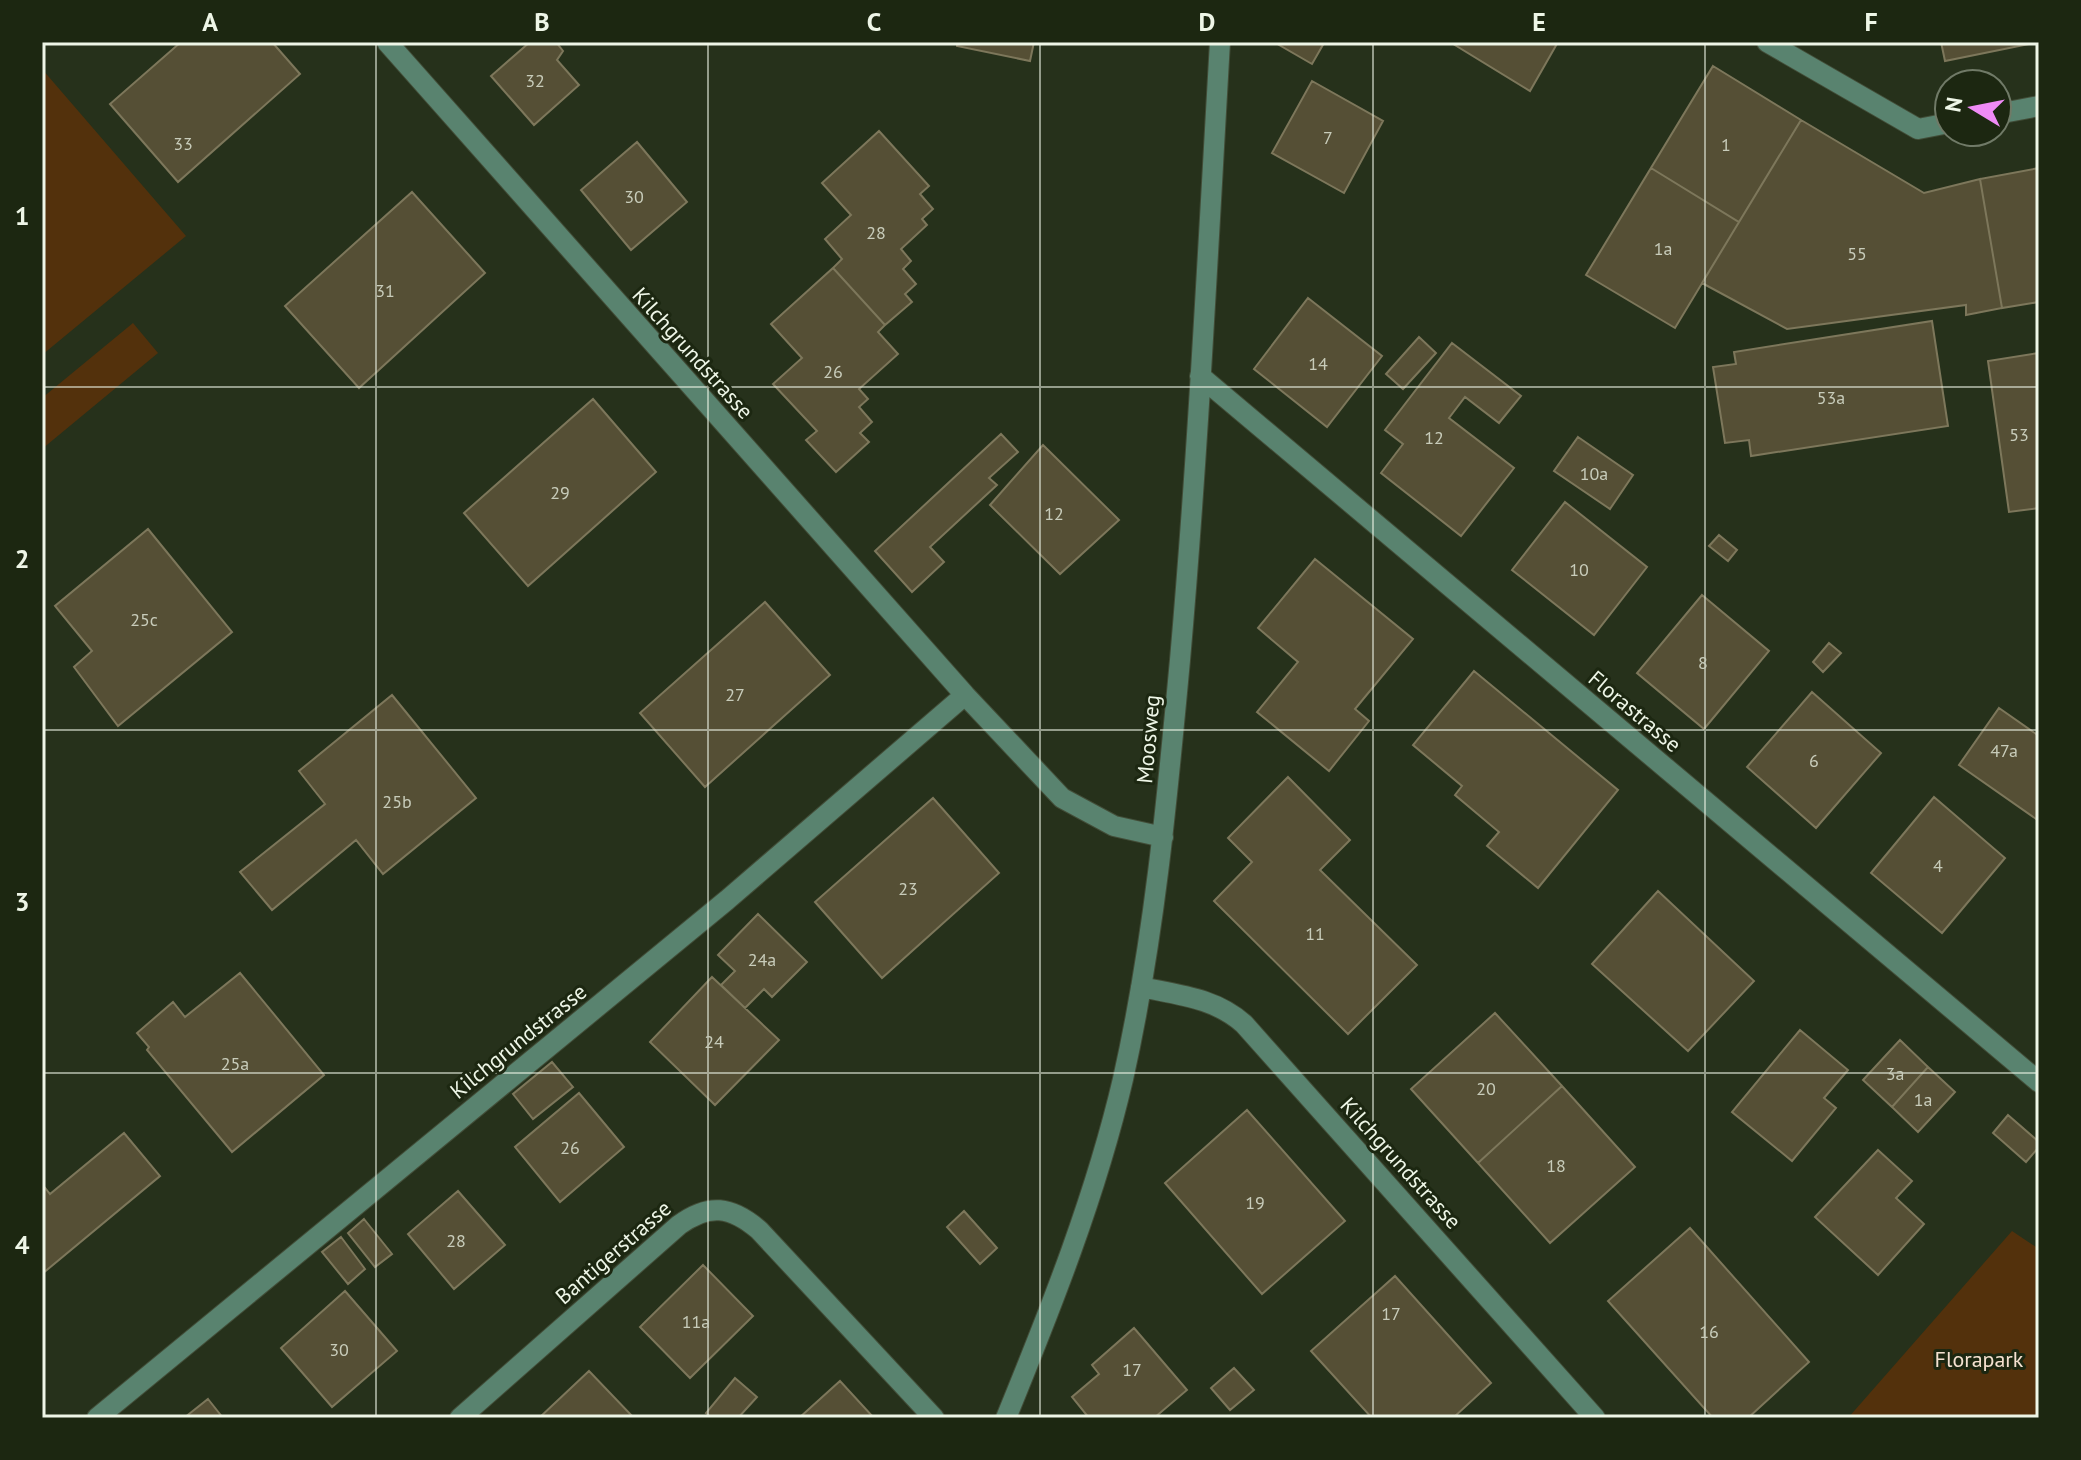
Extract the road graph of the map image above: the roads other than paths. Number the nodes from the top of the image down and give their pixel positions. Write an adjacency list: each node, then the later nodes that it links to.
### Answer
1 (387, 42): 8 (street, Kilchgrundstrasse)
2 (1220, 42): 7 (street, Moosweg)
3 (1767, 42): 6 (street)
4 (2039, 106): 5 (street)
5 (2013, 111)
6 (1933, 126)
7 (1200, 376): 9 (street, Moosweg); 11 (street, Florastrasse)
8 (965, 695): 9 (street, Kilchgrundstrasse); 12 (street, Kilchgrundstrasse)
9 (1163, 837): 10 (street, Moosweg)
10 (1141, 987): 15 (street, Moosweg); 16 (street, Kilchgrundstrasse)
11 (2039, 1082)
12 (97, 1418)
13 (460, 1418): 14 (street, Bantigerstrasse)
14 (934, 1418)
15 (1006, 1418)
16 (1595, 1418)

